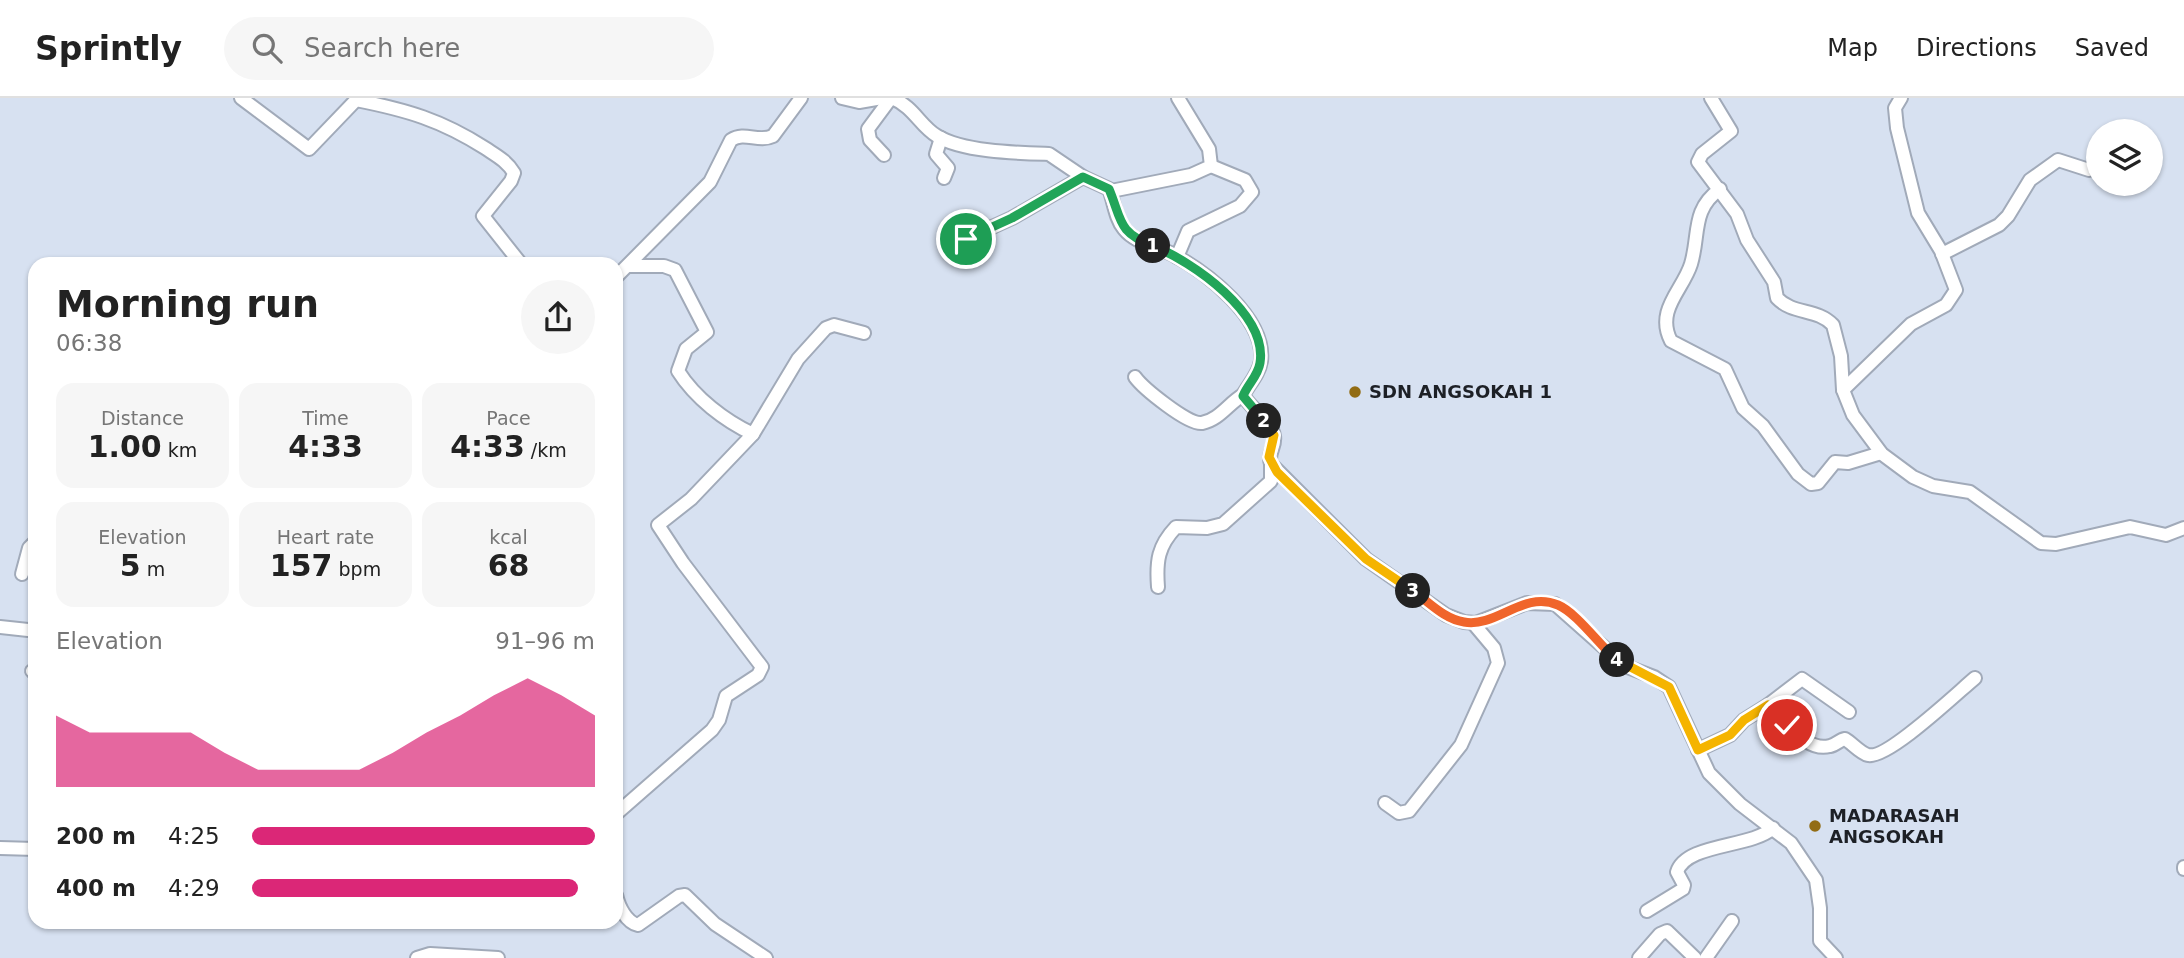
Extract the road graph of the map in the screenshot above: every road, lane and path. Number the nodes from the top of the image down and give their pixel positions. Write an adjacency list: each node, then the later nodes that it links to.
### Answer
1 (241, 98): 19 (street)
2 (801, 98): 21 (street)
3 (842, 98): 4 (street)
4 (882, 98)
5 (892, 98): 9 (street); 10 (street)
6 (1178, 98): 11 (street)
7 (1901, 98): 18 (street)
8 (1714, 99): 15 (street)
9 (941, 138): 13 (street); 14 (street)
10 (884, 155)
11 (1212, 166): 16 (street); 20 (street)
12 (2086, 169): 18 (street)
13 (1083, 177): 16 (street); 17 (street)
14 (944, 178)
15 (1720, 189): 25 (street); 28 (street)
16 (1111, 191): 20 (street)
17 (966, 239)
18 (1942, 254): 25 (street)
19 (515, 257)
20 (1177, 257): 26 (street)
21 (628, 265): 22 (street); 27 (street)
22 (623, 270)
23 (864, 333): 27 (street)
24 (1135, 377): 26 (street)
25 (1843, 390): 28 (street)
26 (1243, 395): 29 (street)
27 (753, 434): 42 (street)
28 (1881, 453): 30 (street)
29 (1271, 464): 33 (street); 34 (street)
30 (2184, 528)
31 (28, 552): 32 (street)
32 (22, 575)
33 (1158, 587)
34 (1473, 623): 40 (street); 41 (street)
35 (0, 627): 36 (street)
36 (28, 630)
37 (1975, 678): 38 (street)
38 (1768, 705): 39 (street); 40 (street)
39 (1849, 712)
40 (1698, 750): 43 (street)
41 (1385, 803)
42 (623, 808)
43 (1773, 828): 47 (street); 55 (street)
44 (0, 848): 45 (street)
45 (28, 849)
46 (623, 907): 51 (street)
47 (1647, 911)
48 (1732, 920): 54 (street)
49 (417, 958): 50 (street)
50 (498, 958)
51 (766, 958)
52 (1639, 958): 53 (street)
53 (1695, 958)
54 (1706, 958)
55 (1836, 958)

